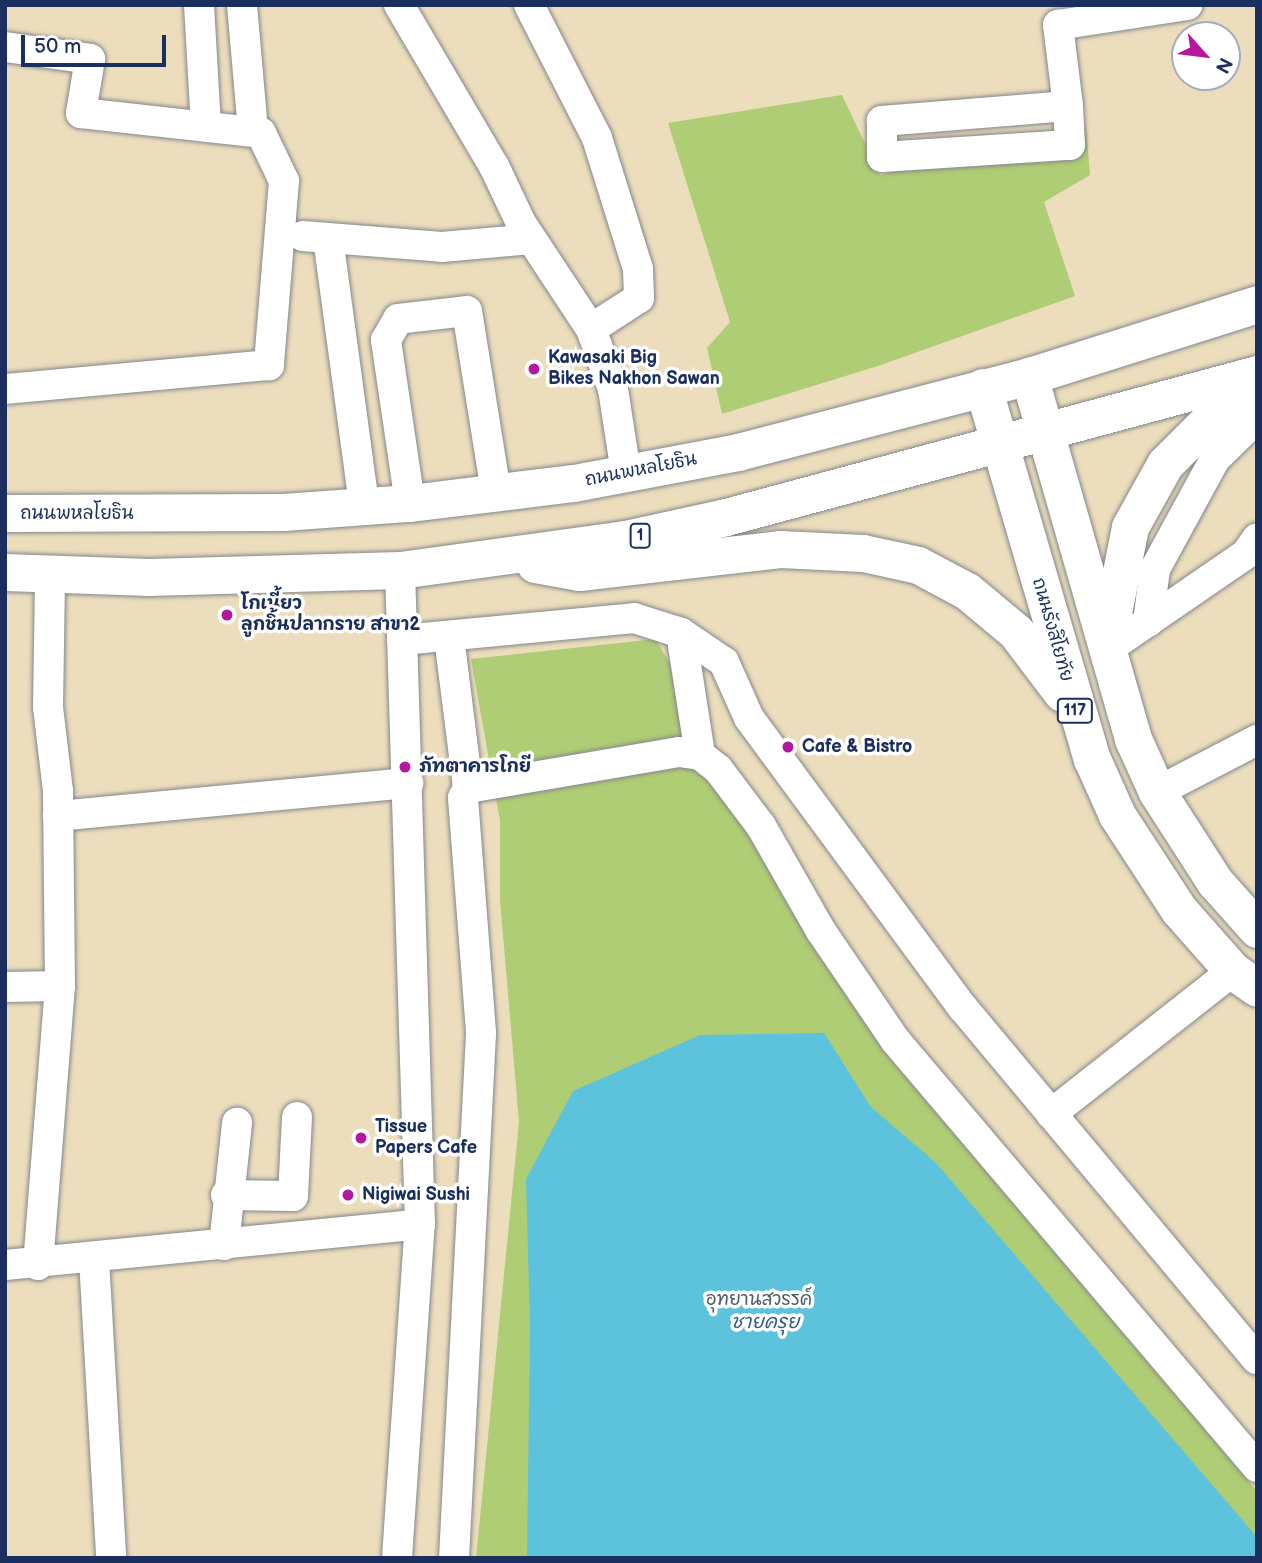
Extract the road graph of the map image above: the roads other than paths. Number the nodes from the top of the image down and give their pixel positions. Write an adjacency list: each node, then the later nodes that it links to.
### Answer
1 (199, 5): 10 (street)
2 (242, 5): 11 (street)
3 (399, 5): 12 (street)
4 (529, 5): 14 (street)
5 (1187, 5): 9 (street)
6 (5, 35): 8 (street)
7 (5, 47): 10 (street)
8 (99, 49)
9 (1068, 106): 9 (street)
10 (206, 127): 11 (street)
11 (253, 132): 19 (street)
12 (531, 239): 14 (street); 26 (street)
13 (1257, 304): 16 (main road, ถนนพหลโยธิน)
14 (591, 329): 23 (street)
15 (1257, 373): 21 (main road, 1)
16 (1029, 376): 17 (main road, ถนนพหลโยธิน); 21 (main road, 117)
17 (983, 387): 22 (main road, ถนนรังสิโยทัย / 117); 23 (main road, ถนนพหลโยธิน)
18 (1257, 387): 37 (main road)
19 (5, 389)
20 (1257, 418): 33 (street)
21 (1045, 432): 22 (main road, 1); 37 (main road, 117)
22 (999, 443): 29 (main road, 1); 38 (main road, ถนนรังสิโยทัย / 117)
23 (626, 473): 24 (main road, ถนนพหลโยธิน)
24 (496, 492): 25 (main road, ถนนพหลโยธิน); 25 (street)
25 (410, 503): 26 (main road, ถนนพหลโยธิน)
26 (364, 506): 27 (main road, ถนนพหลโยธิน)
27 (5, 513)
28 (1257, 538): 33 (street)
29 (501, 559): 30 (main road, 1); 38 (main road)
30 (400, 570): 32 (main road, 1); 36 (street)
31 (5, 572): 32 (main road, 1)
32 (50, 575): 44 (street)
33 (1147, 622): 37 (street)
34 (681, 634): 35 (street); 40 (street); 49 (street)
35 (449, 637): 36 (street); 42 (street)
36 (402, 640): 41 (street)
37 (1105, 651): 43 (main road, 117)
38 (1075, 710): 46 (main road, ถนนรังสิโยทัย / 117)
39 (1257, 740): 43 (street)
40 (699, 755): 42 (street); 59 (street)
41 (408, 783): 44 (street); 53 (street)
42 (468, 788): 62 (street)
43 (1157, 792): 45 (main road, 117)
44 (58, 817): 47 (street)
45 (1257, 929)
46 (1245, 980): 49 (street)
47 (60, 985): 48 (street); 57 (street)
48 (5, 987)
49 (1051, 1114): 58 (street)
50 (297, 1117): 52 (street)
51 (237, 1123): 52 (street)
52 (226, 1195): 54 (street)
53 (420, 1224): 54 (street); 61 (street)
54 (224, 1245): 55 (street)
55 (94, 1259): 57 (street); 60 (street)
56 (5, 1265): 57 (street)
57 (38, 1265)
58 (1257, 1359)
59 (1257, 1467)
60 (111, 1558)
61 (397, 1558)
62 (454, 1558)

